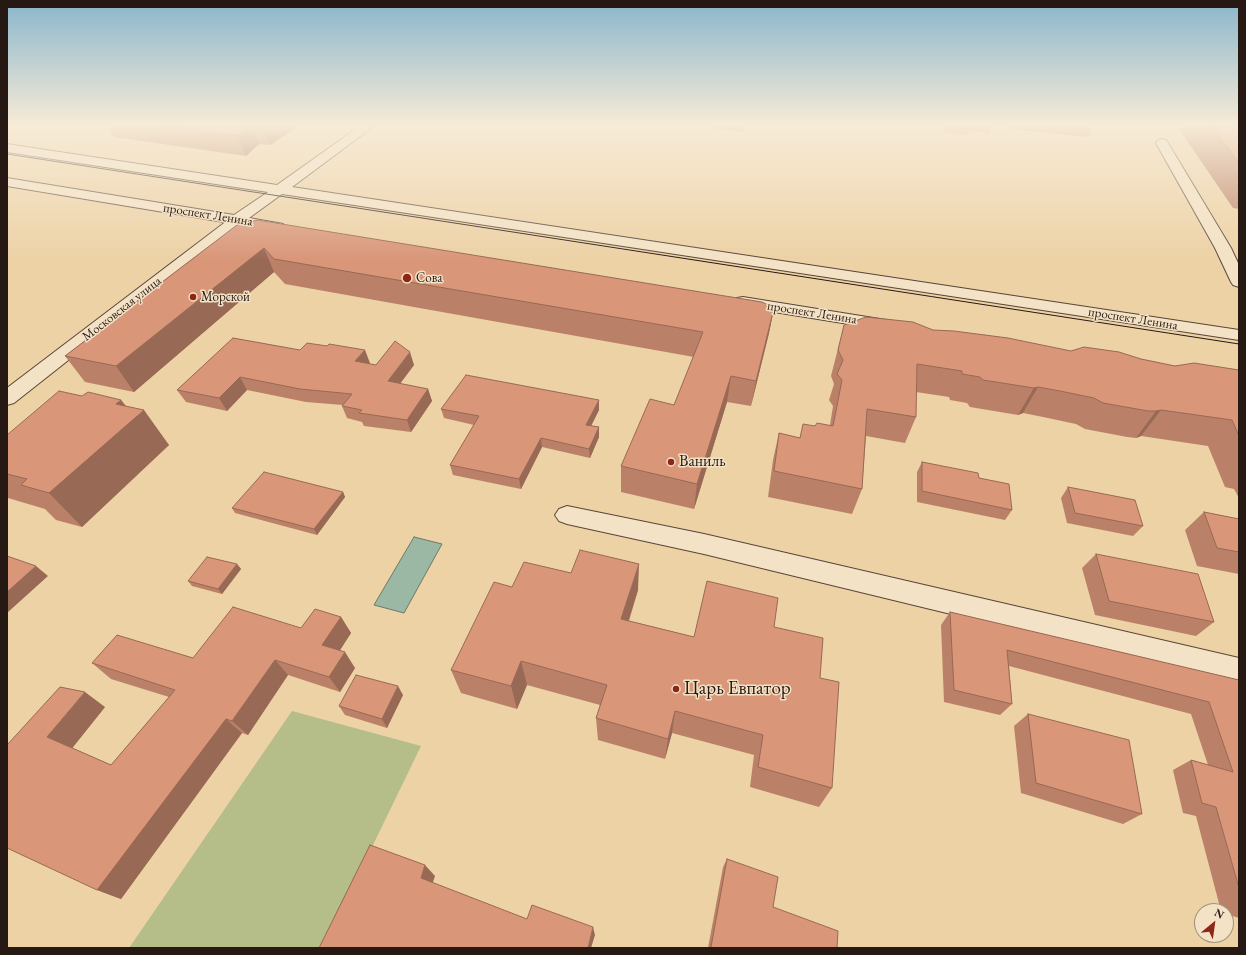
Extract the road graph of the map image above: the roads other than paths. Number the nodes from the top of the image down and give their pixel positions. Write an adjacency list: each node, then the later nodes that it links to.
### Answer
1 (157, 171): 5 (street, проспект Ленина)
2 (305, 171): 5 (street, Московская улица)
3 (1178, 171): 8 (street)
4 (7, 182): 6 (street, проспект Ленина)
5 (279, 189): 6 (street, Московская улица); 11 (street, проспект Ленина)
6 (237, 220): 7 (street, проспект Ленина); 12 (street, Московская улица)
7 (297, 230)
8 (1239, 282)
9 (724, 299): 10 (street, проспект Ленина)
10 (904, 328)
11 (1239, 335)
12 (7, 398)
13 (567, 515): 14 (street)
14 (1239, 671)

